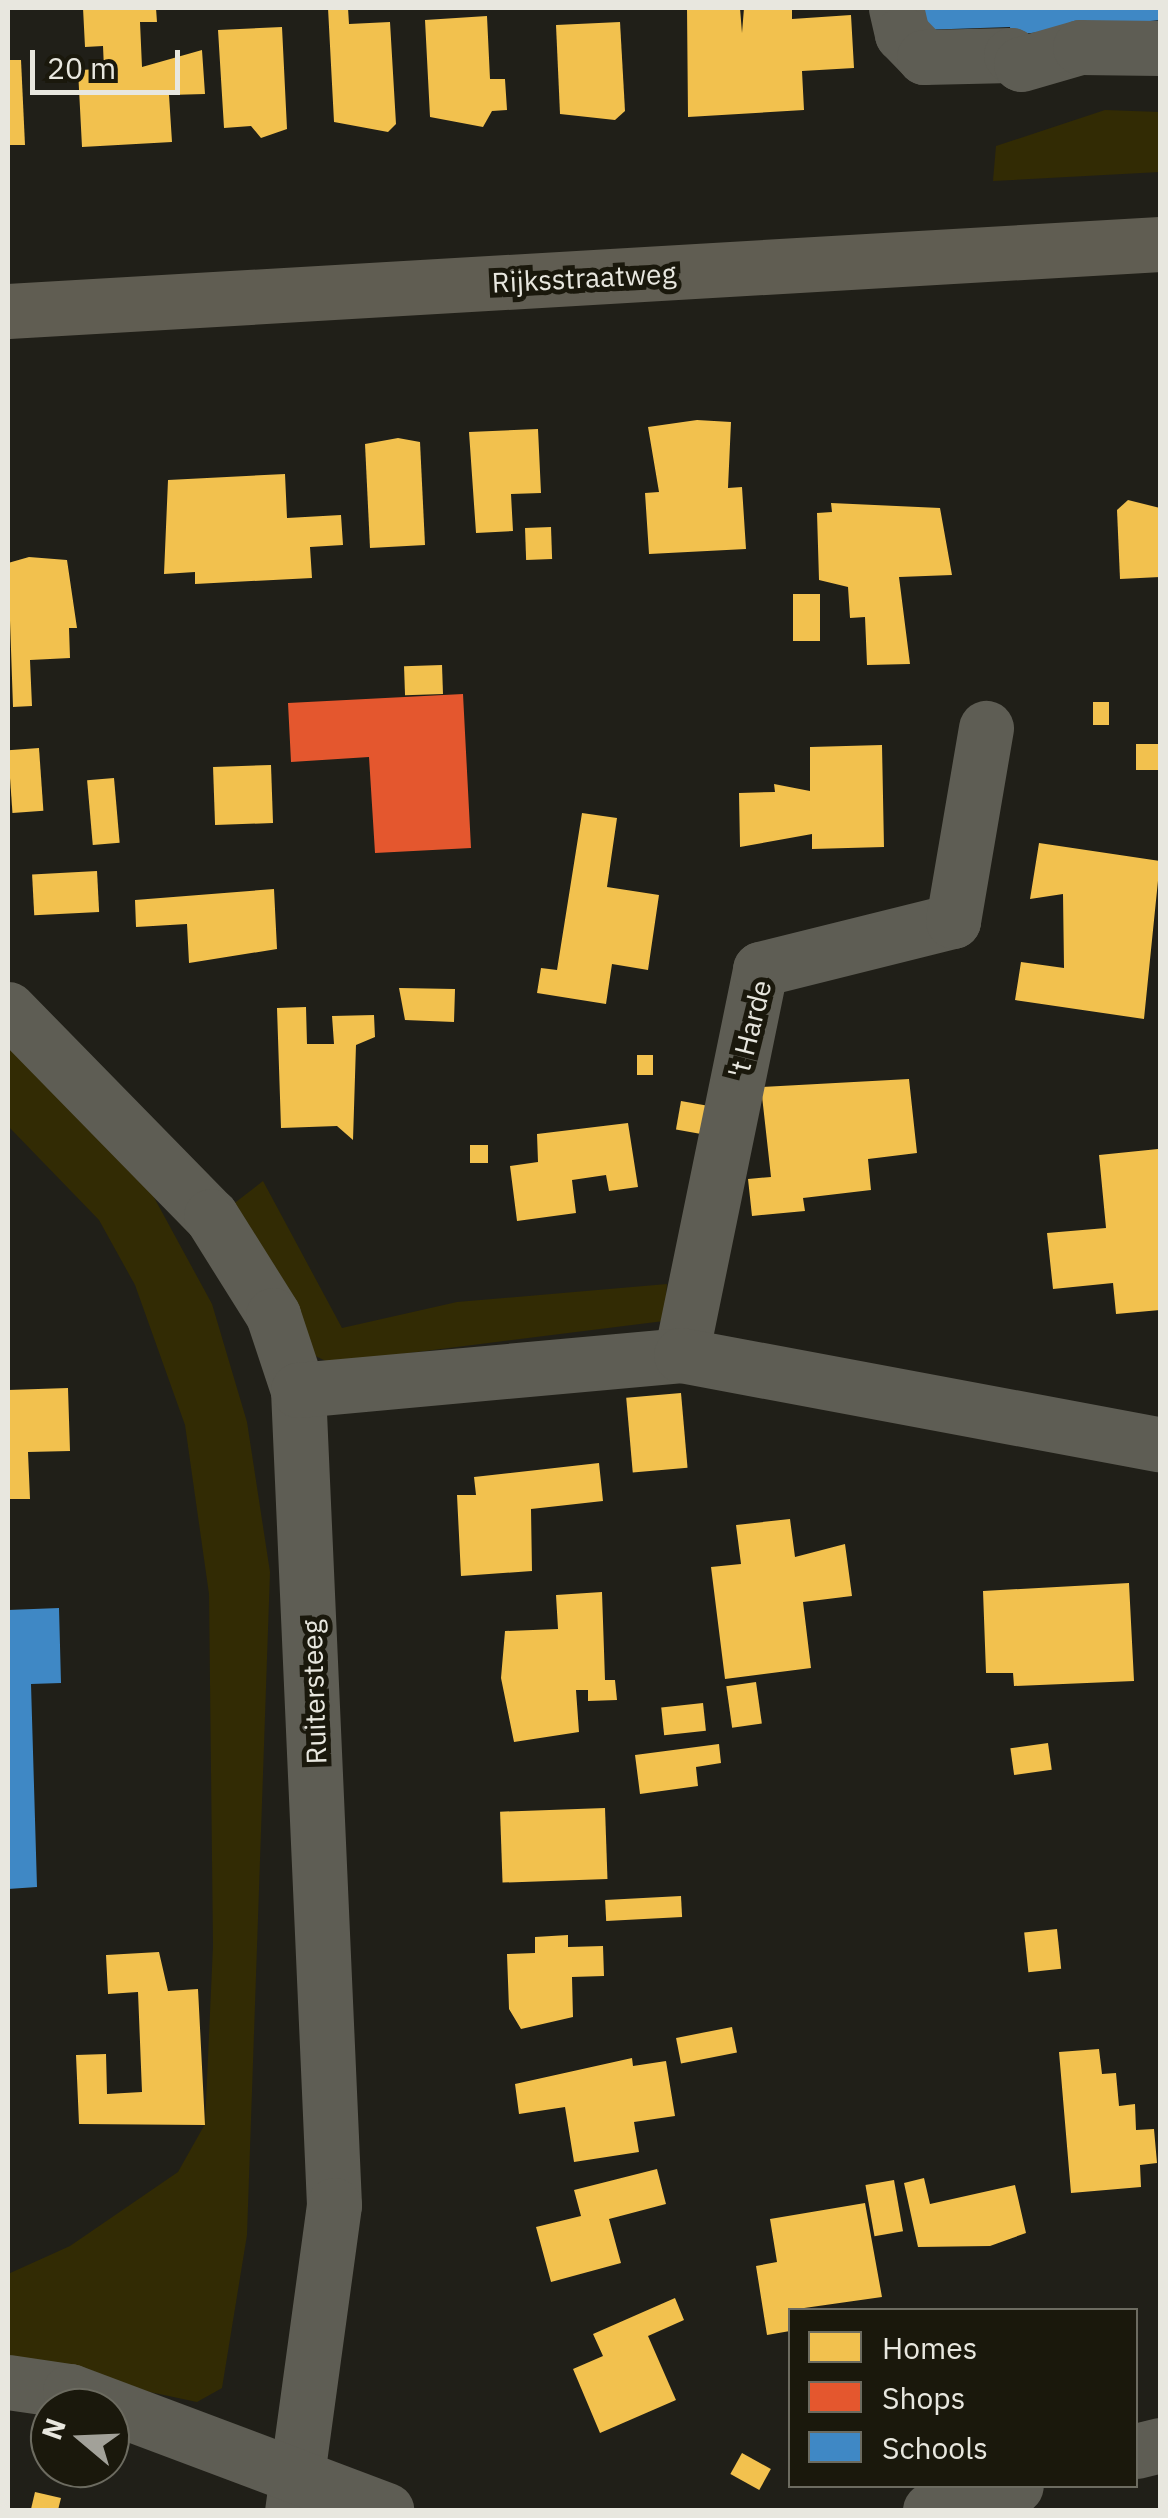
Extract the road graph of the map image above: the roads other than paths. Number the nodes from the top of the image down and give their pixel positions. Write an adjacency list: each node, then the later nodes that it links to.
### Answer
1 (896, 8): 2 (street)
2 (1160, 48)
3 (1160, 244): 4 (main road, Rijksstraatweg)
4 (8, 312)
5 (986, 728): 7 (street, 't Harde)
6 (8, 1008): 8 (street, Ruitersteeg)
7 (681, 1355): 8 (street); 9 (street)
8 (298, 1390): 12 (street, Ruitersteeg)
9 (1160, 1445)
10 (8, 2382): 12 (street)
11 (1009, 2488): 14 (street)
12 (296, 2495): 13 (street)
13 (386, 2510)
14 (930, 2510)

